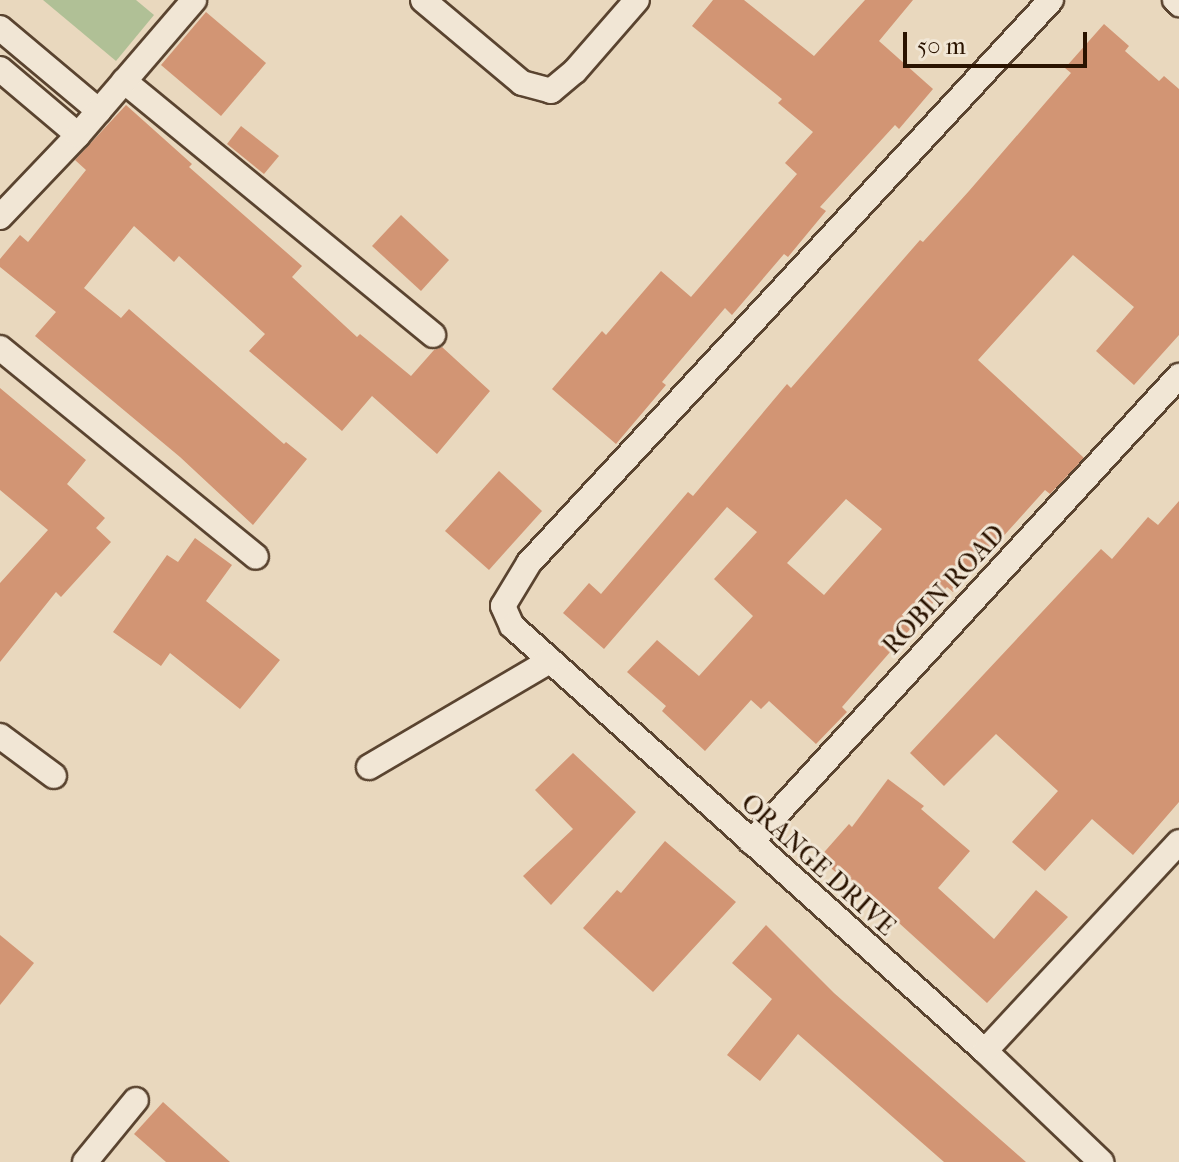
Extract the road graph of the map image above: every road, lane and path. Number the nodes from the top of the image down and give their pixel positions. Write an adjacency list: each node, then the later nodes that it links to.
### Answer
1 (194, 0): 7 (street)
2 (423, 0): 3 (street)
3 (637, 0)
4 (1051, 0): 15 (street, ORANGE DRIVE)
5 (0, 28): 8 (street)
6 (0, 69): 9 (street)
7 (124, 81): 8 (street); 11 (street)
8 (99, 111): 9 (street)
9 (78, 135): 10 (street)
10 (0, 217)
11 (433, 335)
12 (0, 348): 14 (street)
13 (1179, 376): 19 (street, ROBIN ROAD)
14 (256, 557)
15 (550, 661): 17 (street); 19 (street, ORANGE DRIVE)
16 (0, 736): 18 (street)
17 (369, 767)
18 (54, 776)
19 (751, 842): 21 (street, ORANGE DRIVE)
20 (1179, 842): 21 (street)
21 (985, 1051): 24 (street, ORANGE DRIVE)
22 (136, 1100): 23 (street)
23 (85, 1162)
24 (1101, 1162)

